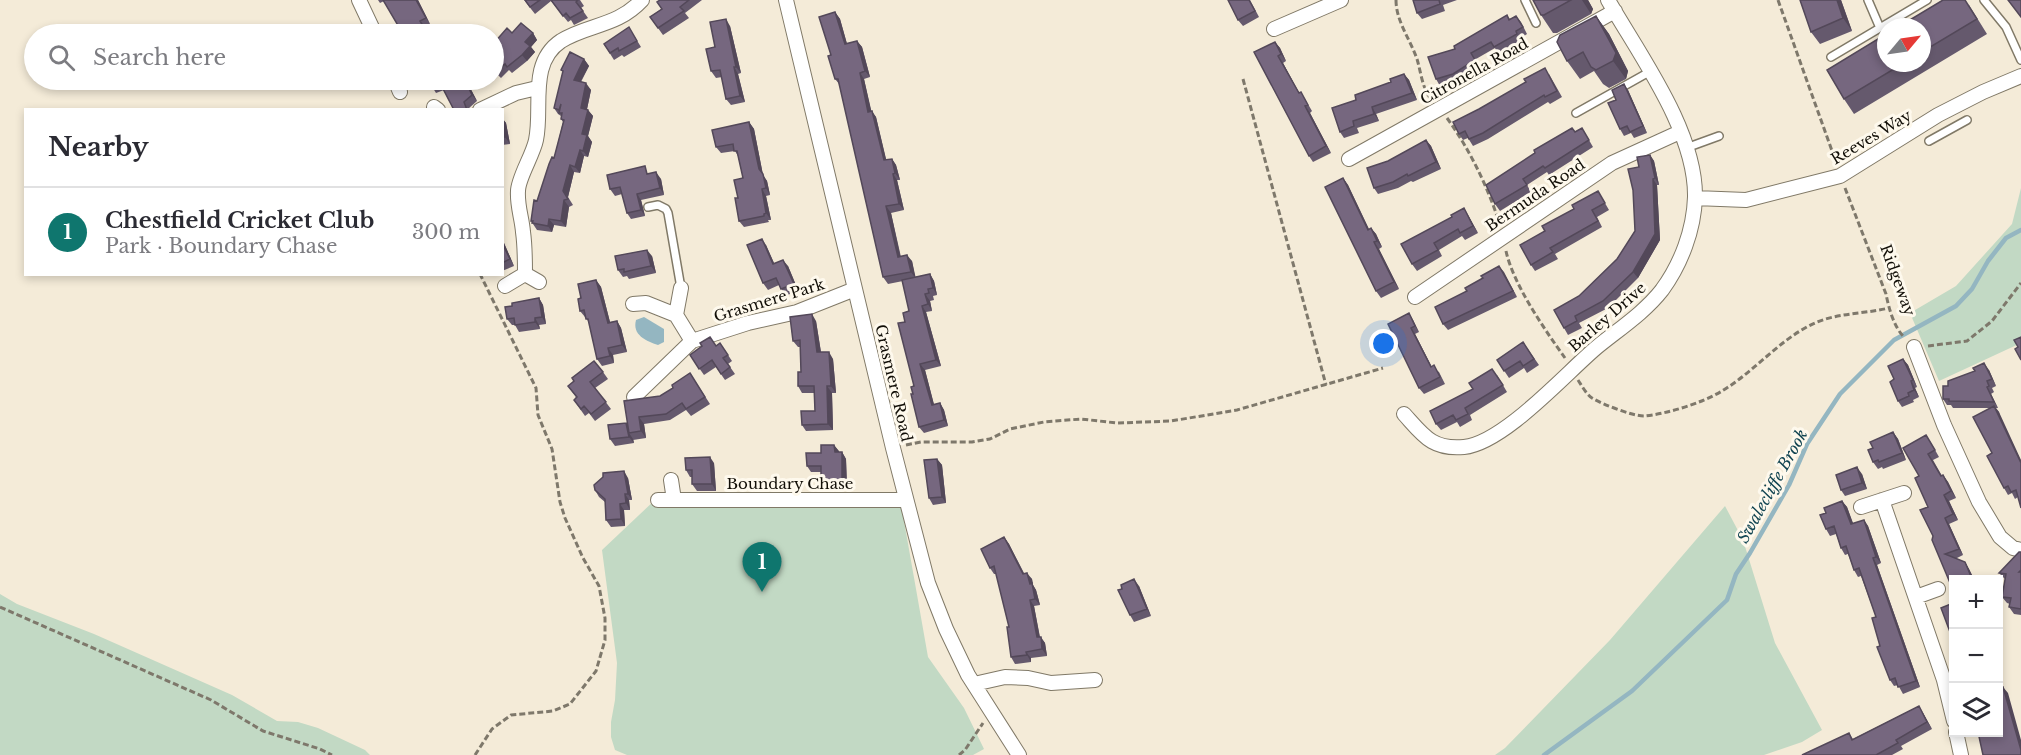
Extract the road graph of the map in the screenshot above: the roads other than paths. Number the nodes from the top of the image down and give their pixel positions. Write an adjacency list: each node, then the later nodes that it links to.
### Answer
1 (358, 0): 13 (street)
2 (642, 0): 20 (street)
3 (786, 0): 37 (street, Grasmere Road)
4 (1341, 0): 14 (street)
5 (1525, 0): 12 (lane)
6 (1868, 0): 11 (lane)
7 (1927, 0): 10 (lane)
8 (1984, 0): 17 (lane)
9 (1611, 5): 18 (street, Barley Drive); 30 (street, Citronella Road)
10 (1897, 18)
11 (1877, 21)
12 (1536, 23)
13 (370, 24)
14 (1274, 29)
15 (1877, 30): 16 (lane)
16 (1831, 57)
17 (2021, 60)
18 (1651, 71): 22 (lane); 26 (street, Barley Drive)
19 (2021, 76): 23 (street, Reeves Way)
20 (537, 88): 21 (street); 33 (street)
21 (484, 108)
22 (1576, 113)
23 (1938, 115): 25 (lane); 31 (street, Reeves Way)
24 (1967, 120): 25 (lane)
25 (1947, 131): 28 (lane)
26 (1680, 132): 29 (street, Barley Drive); 38 (street, Bermuda Road)
27 (1719, 136): 29 (lane)
28 (1929, 141)
29 (1686, 148): 31 (street, Barley Drive)
30 (1349, 159)
31 (1695, 198): 44 (street, Barley Drive)
32 (648, 207): 36 (lane)
33 (525, 274): 34 (street); 35 (street)
34 (539, 282)
35 (505, 286)
36 (681, 288): 40 (street)
37 (855, 289): 41 (street, Grasmere Park); 49 (street, Grasmere Road)
38 (1415, 297)
39 (633, 304): 40 (street)
40 (676, 315): 41 (street)
41 (692, 341): 43 (street, Grasmere Park)
42 (1914, 347): 52 (street)
43 (634, 397)
44 (1404, 414)
45 (671, 480): 48 (street)
46 (1904, 493): 50 (street)
47 (658, 500): 48 (street, Boundary Chase)
48 (674, 500): 49 (street, Boundary Chase)
49 (906, 500): 56 (street, Grasmere Road)
50 (1882, 500): 51 (street); 54 (street)
51 (1862, 507)
52 (2021, 550)
53 (1938, 589): 54 (street)
54 (1916, 597): 57 (street)
55 (1095, 680): 56 (street)
56 (974, 684): 60 (street, Grasmere Road)
57 (1949, 703)
58 (1956, 737): 59 (street)
59 (1958, 754)
60 (1019, 755)

